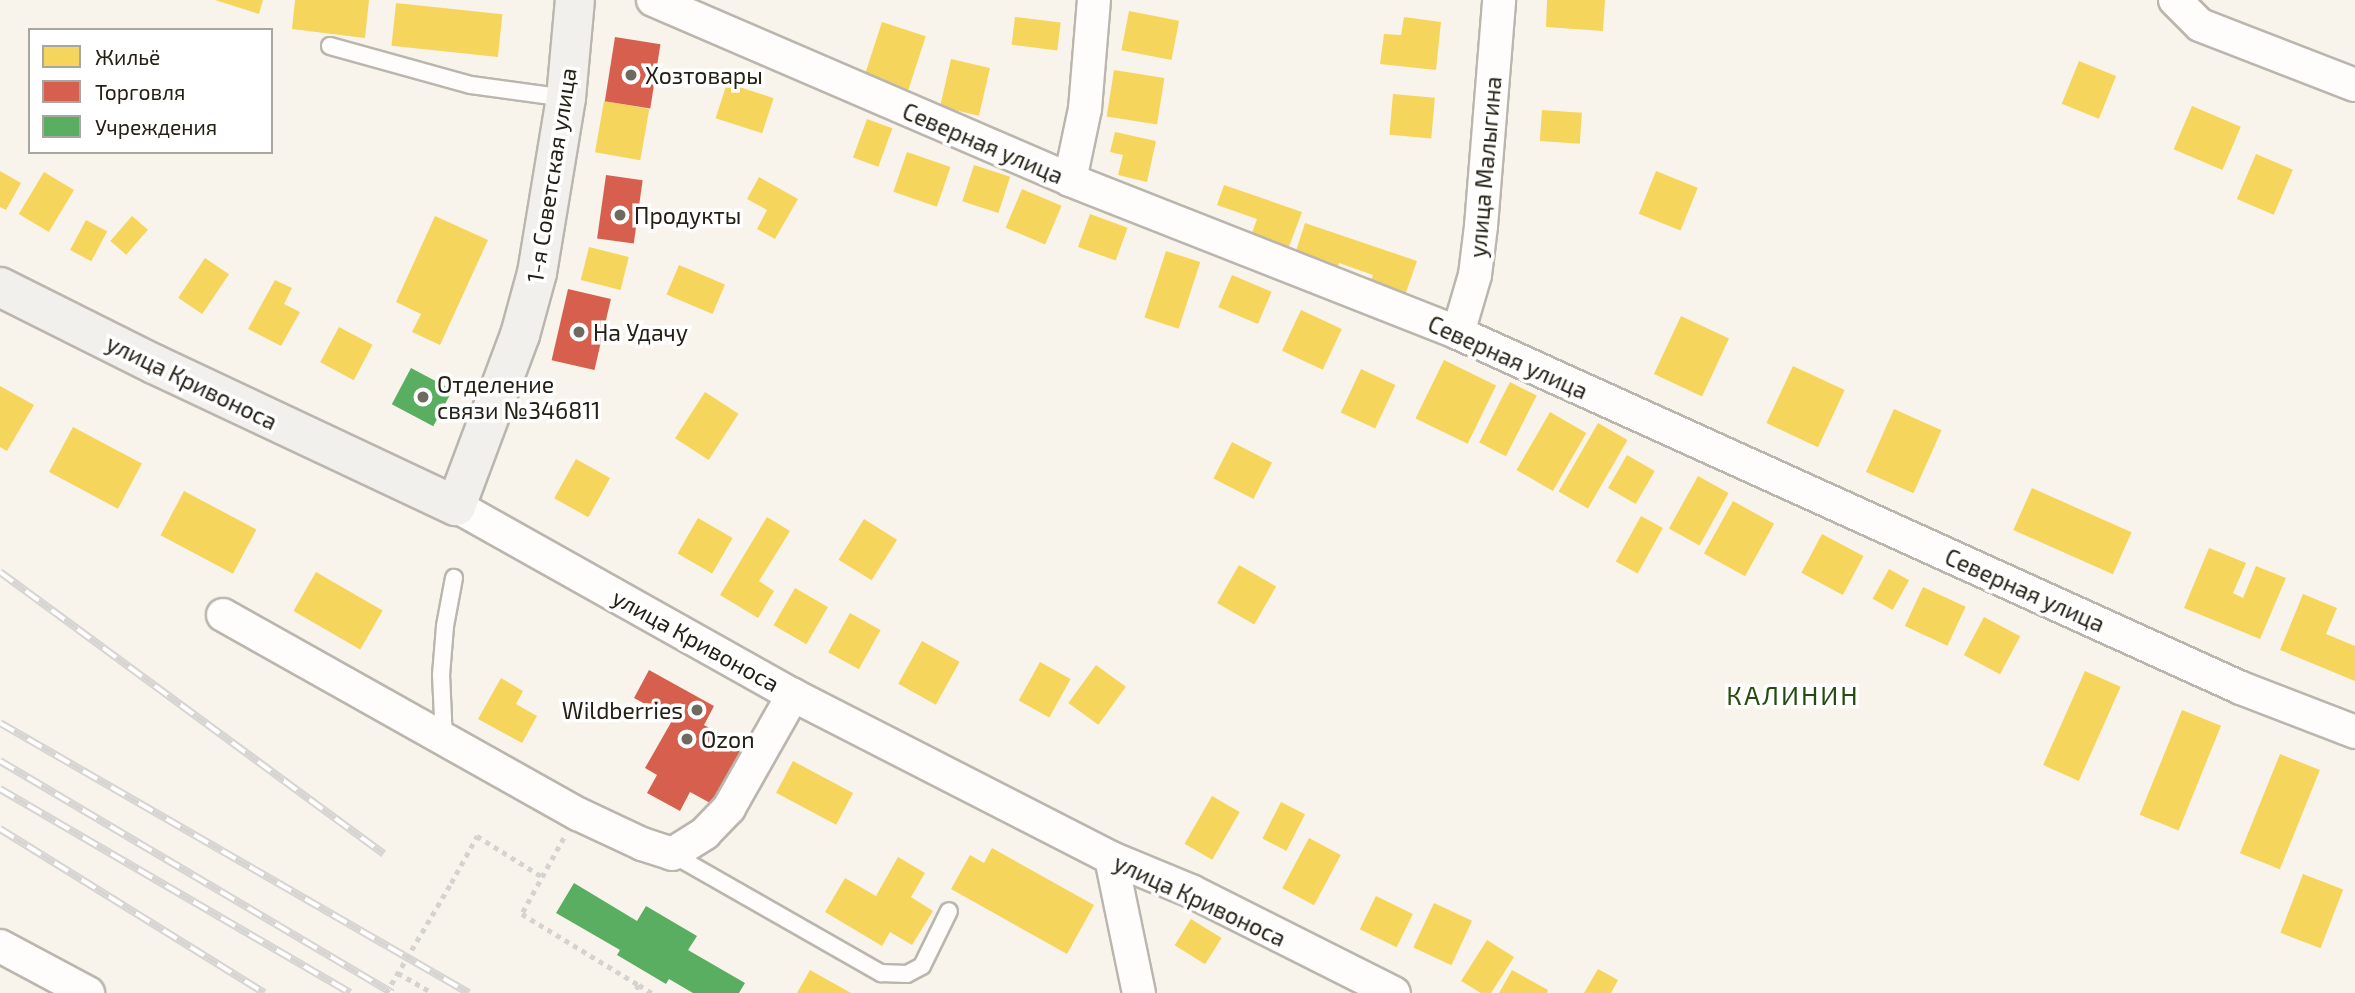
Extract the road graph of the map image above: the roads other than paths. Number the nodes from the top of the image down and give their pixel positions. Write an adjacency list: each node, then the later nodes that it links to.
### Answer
1 (575, 0): 8 (street, 1-я Советская улица)
2 (1094, 0): 9 (street)
3 (1499, 0): 11 (street, улица Малыгина)
4 (2175, 0): 7 (street)
5 (668, 3): 9 (street, Северная улица)
6 (330, 46): 8 (lane)
7 (2355, 85)
8 (566, 98): 12 (street, 1-я Советская улица)
9 (1070, 180): 11 (street, Северная улица)
10 (0, 287): 12 (street, улица Кривоноса)
11 (1458, 333): 16 (street, Северная улица)
12 (456, 506): 15 (street, улица Кривоноса)
13 (454, 578): 17 (lane)
14 (223, 615): 17 (street)
15 (793, 695): 18 (street); 19 (street, улица Кривоноса)
16 (2355, 732)
17 (444, 740): 18 (street)
18 (672, 854): 20 (lane)
19 (1111, 858): 23 (street); 24 (street, улица Кривоноса)
20 (949, 911)
21 (0, 946): 22 (street)
22 (81, 992)
23 (1139, 993)
24 (1394, 993)

